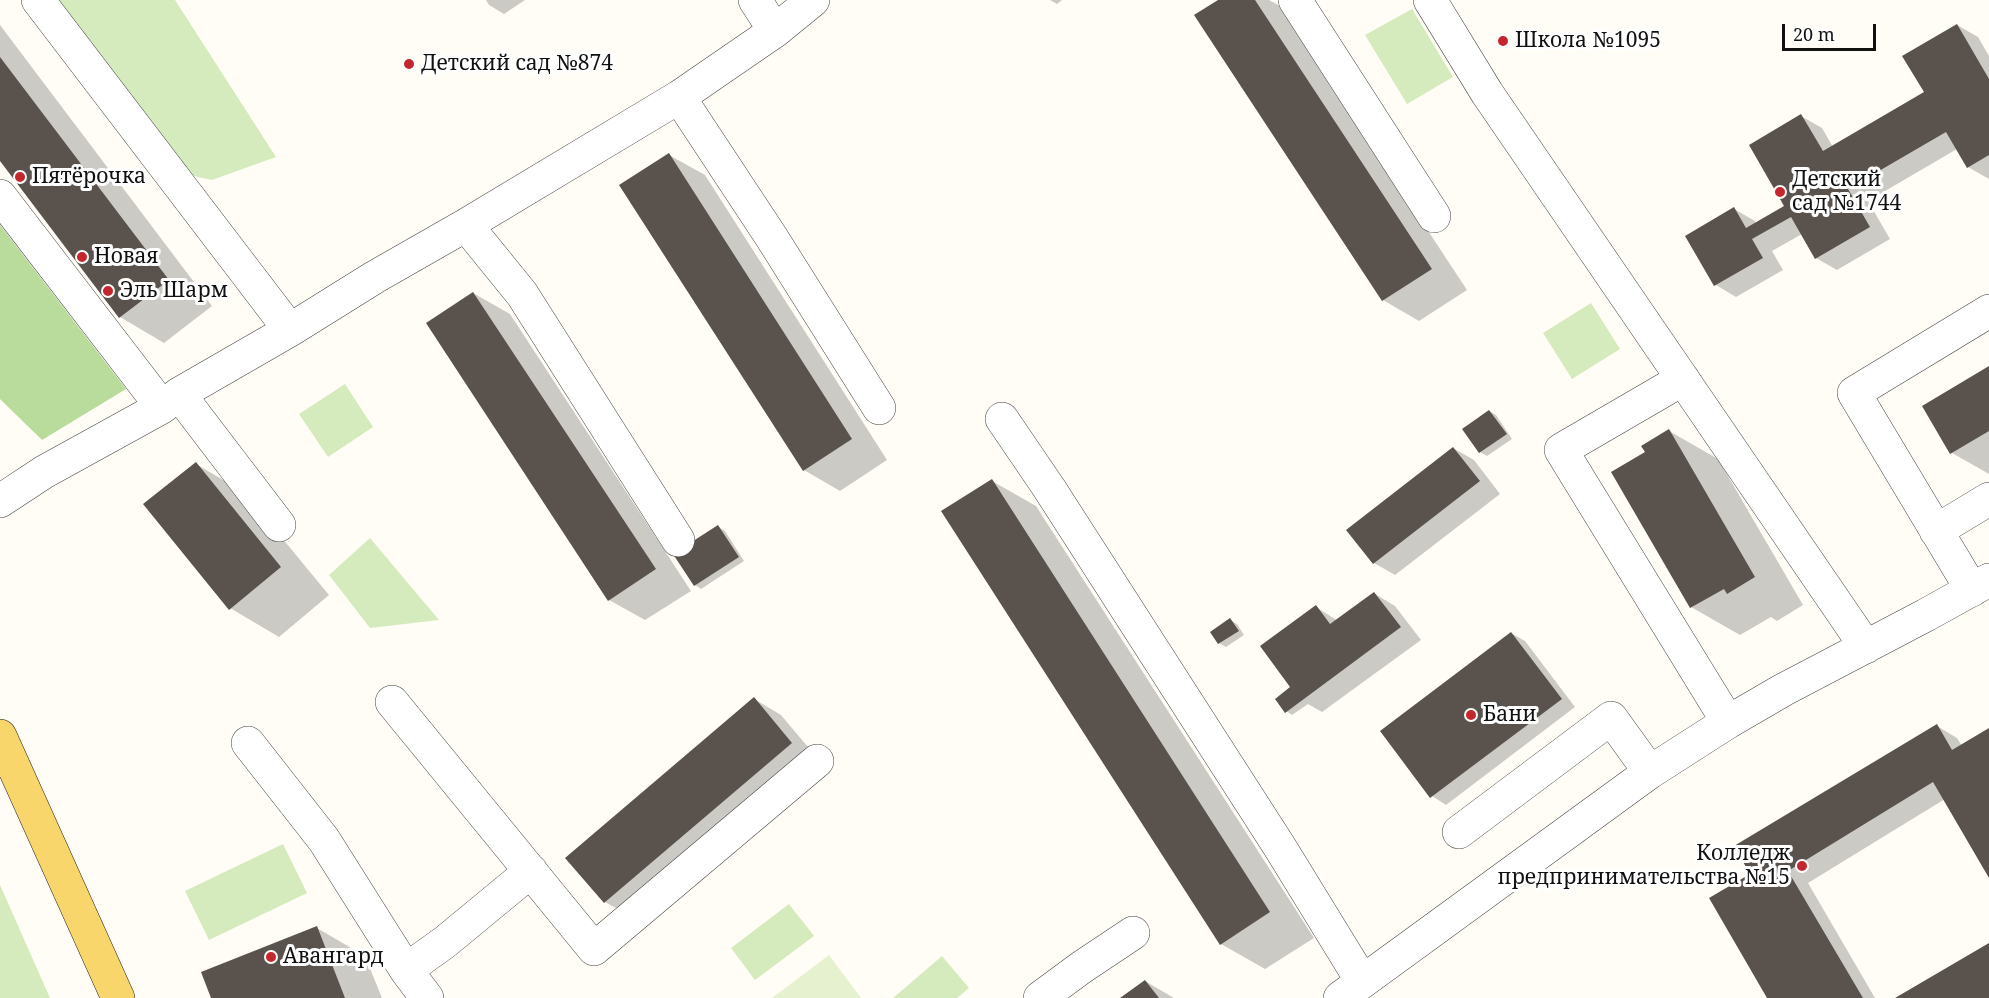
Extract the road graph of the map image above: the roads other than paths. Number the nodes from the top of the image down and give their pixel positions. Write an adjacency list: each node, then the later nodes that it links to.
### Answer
1 (38, 0): 12 (street)
2 (755, 0): 6 (street)
3 (813, 0): 6 (street)
4 (1295, 0): 9 (street)
5 (1432, 1): 13 (street)
6 (775, 31): 7 (street)
7 (679, 97): 10 (street); 15 (street)
8 (0, 196): 14 (street)
9 (1434, 216)
10 (466, 225): 12 (street); 21 (street)
11 (1989, 311): 20 (street)
12 (290, 330): 14 (street)
13 (1683, 379): 23 (street); 25 (street)
14 (170, 400): 18 (street); 19 (street)
15 (879, 408)
16 (1002, 419): 34 (street)
17 (1989, 499): 20 (street)
18 (0, 501)
19 (279, 525)
20 (1936, 531): 22 (street)
21 (678, 540)
22 (1980, 585): 23 (street)
23 (1866, 647): 25 (street)
24 (392, 702): 31 (street)
25 (1728, 722): 29 (street)
26 (248, 743): 33 (street)
27 (3, 750): 35 (main road)
28 (818, 761): 31 (street)
29 (1650, 772): 30 (street); 34 (street)
30 (1459, 832)
31 (531, 871): 33 (street)
32 (1133, 933): 37 (street)
33 (406, 970): 36 (street)
34 (1351, 990)
35 (118, 998)
36 (428, 998)
37 (1040, 998)

